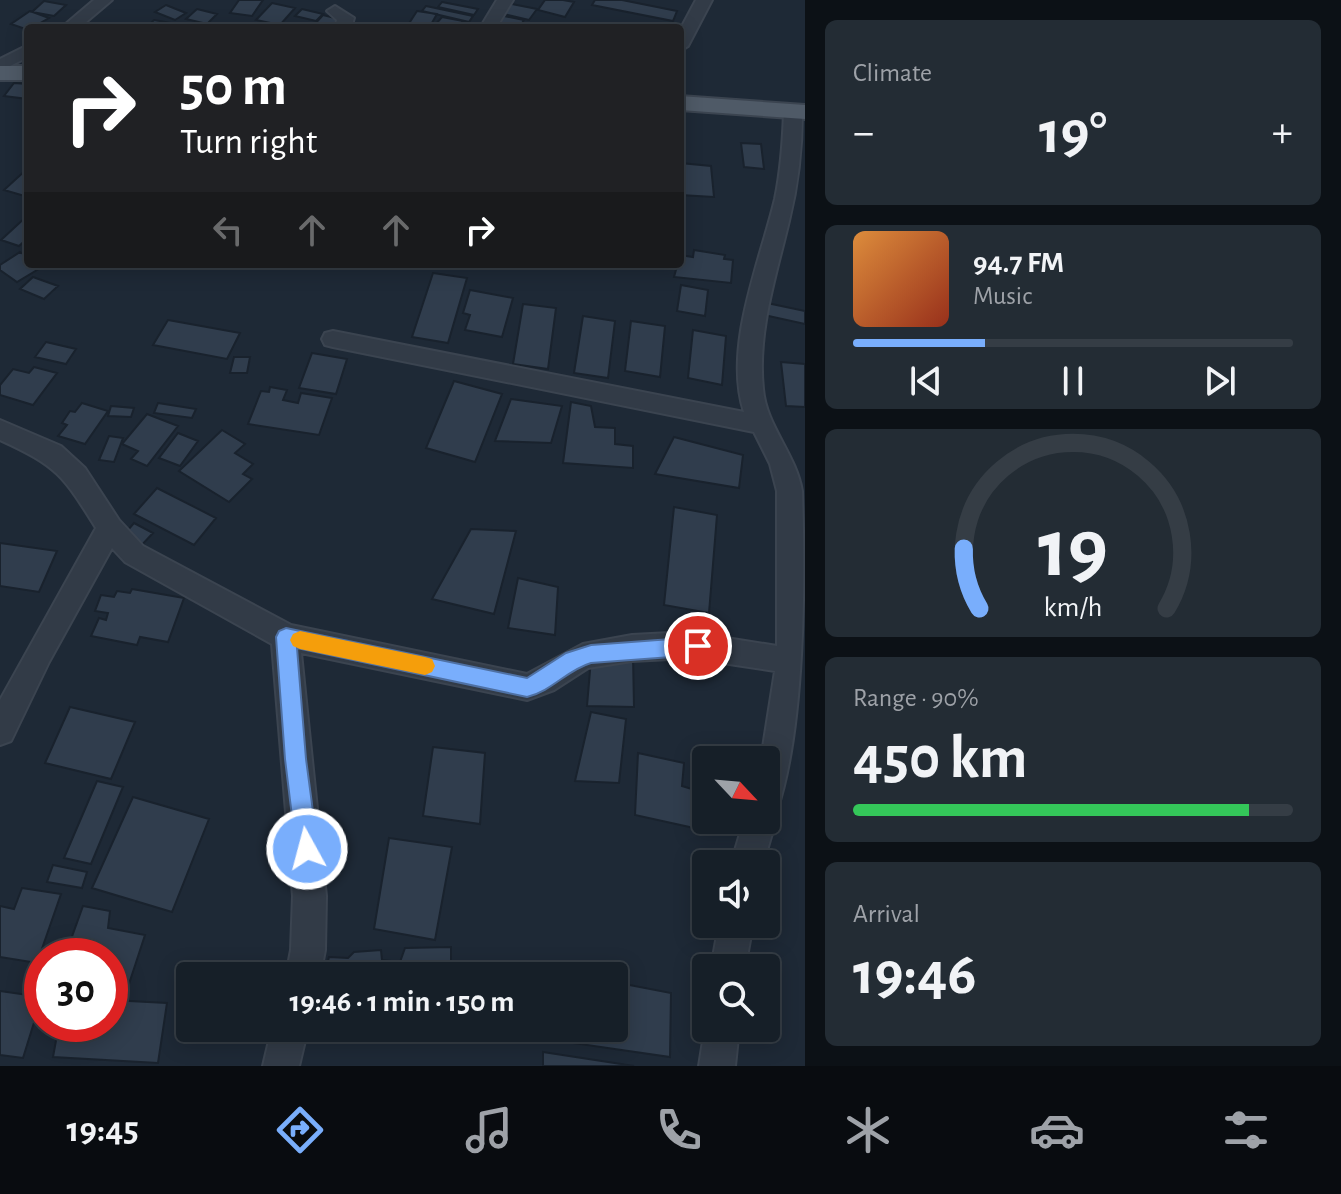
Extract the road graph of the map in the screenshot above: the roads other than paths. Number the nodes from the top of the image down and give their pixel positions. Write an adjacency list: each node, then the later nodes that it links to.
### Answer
1 (104, 0): 5 (street)
2 (505, 0): 7 (street)
3 (704, 0): 8 (street)
4 (335, 11): 6 (street)
5 (74, 24)
6 (344, 24)
7 (490, 24)
8 (684, 38)
9 (24, 52): 10 (street)
10 (0, 66)
11 (0, 73): 12 (main road)
12 (24, 73)
13 (684, 103): 14 (main road)
14 (799, 112): 16 (street)
15 (333, 339): 16 (street)
16 (760, 424): 20 (street)
17 (0, 429): 18 (street)
18 (110, 528): 19 (street); 21 (street)
19 (286, 637): 20 (street); 23 (street)
20 (799, 661): 22 (street)
21 (0, 731)
22 (780, 746)
23 (306, 962)
24 (287, 1042): 26 (street)
25 (720, 1042): 27 (street)
26 (281, 1066)
27 (717, 1066)

